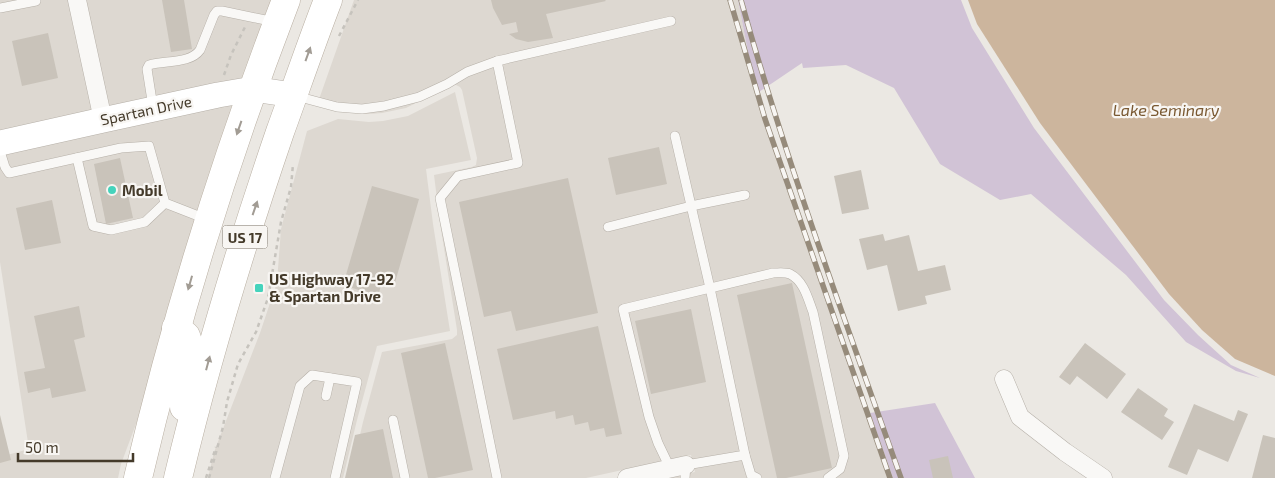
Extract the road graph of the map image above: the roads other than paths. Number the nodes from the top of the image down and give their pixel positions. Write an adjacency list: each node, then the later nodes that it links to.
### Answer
1 (76, 0): 11 (street)
2 (328, 0): 9 (main road, US 17, one-way to 2)
3 (36, 1): 4 (lane)
4 (0, 8)
5 (282, 11): 8 (main road, US 17); 10 (lane)
6 (671, 21): 7 (lane)
7 (497, 61): 9 (lane); 35 (lane)
8 (253, 89): 9 (street, Spartan Drive); 10 (street, Spartan Drive); 19 (main road, US 17, one-way to 19)
9 (293, 95): 27 (main road, US 17, one-way to 9)
10 (154, 109): 11 (street, Spartan Drive)
11 (103, 120): 13 (street, Spartan Drive)
12 (675, 136): 18 (lane)
13 (0, 143)
14 (0, 151): 15 (lane)
15 (77, 158): 17 (lane); 17 (lane)
16 (745, 195): 18 (lane)
17 (165, 204): 19 (lane)
18 (691, 206): 20 (lane); 21 (lane)
19 (209, 220): 22 (main road, US 17, one-way to 22)
20 (608, 227)
21 (710, 288): 28 (lane); 29 (lane); 38 (lane)
22 (176, 328): 27 (main road); 30 (main road, US 17)
23 (330, 378): 25 (lane); 32 (lane); 33 (lane)
24 (1004, 379): 39 (street)
25 (326, 396)
26 (393, 420): 34 (lane)
27 (184, 451): 31 (main road, US 17)
28 (745, 455): 29 (lane); 37 (lane)
29 (680, 470): 36 (street)
30 (138, 478)
31 (178, 478)
32 (275, 478)
33 (335, 478)
34 (405, 478)
35 (497, 478)
36 (627, 478)
37 (757, 478)
38 (828, 478)
39 (1103, 478)

